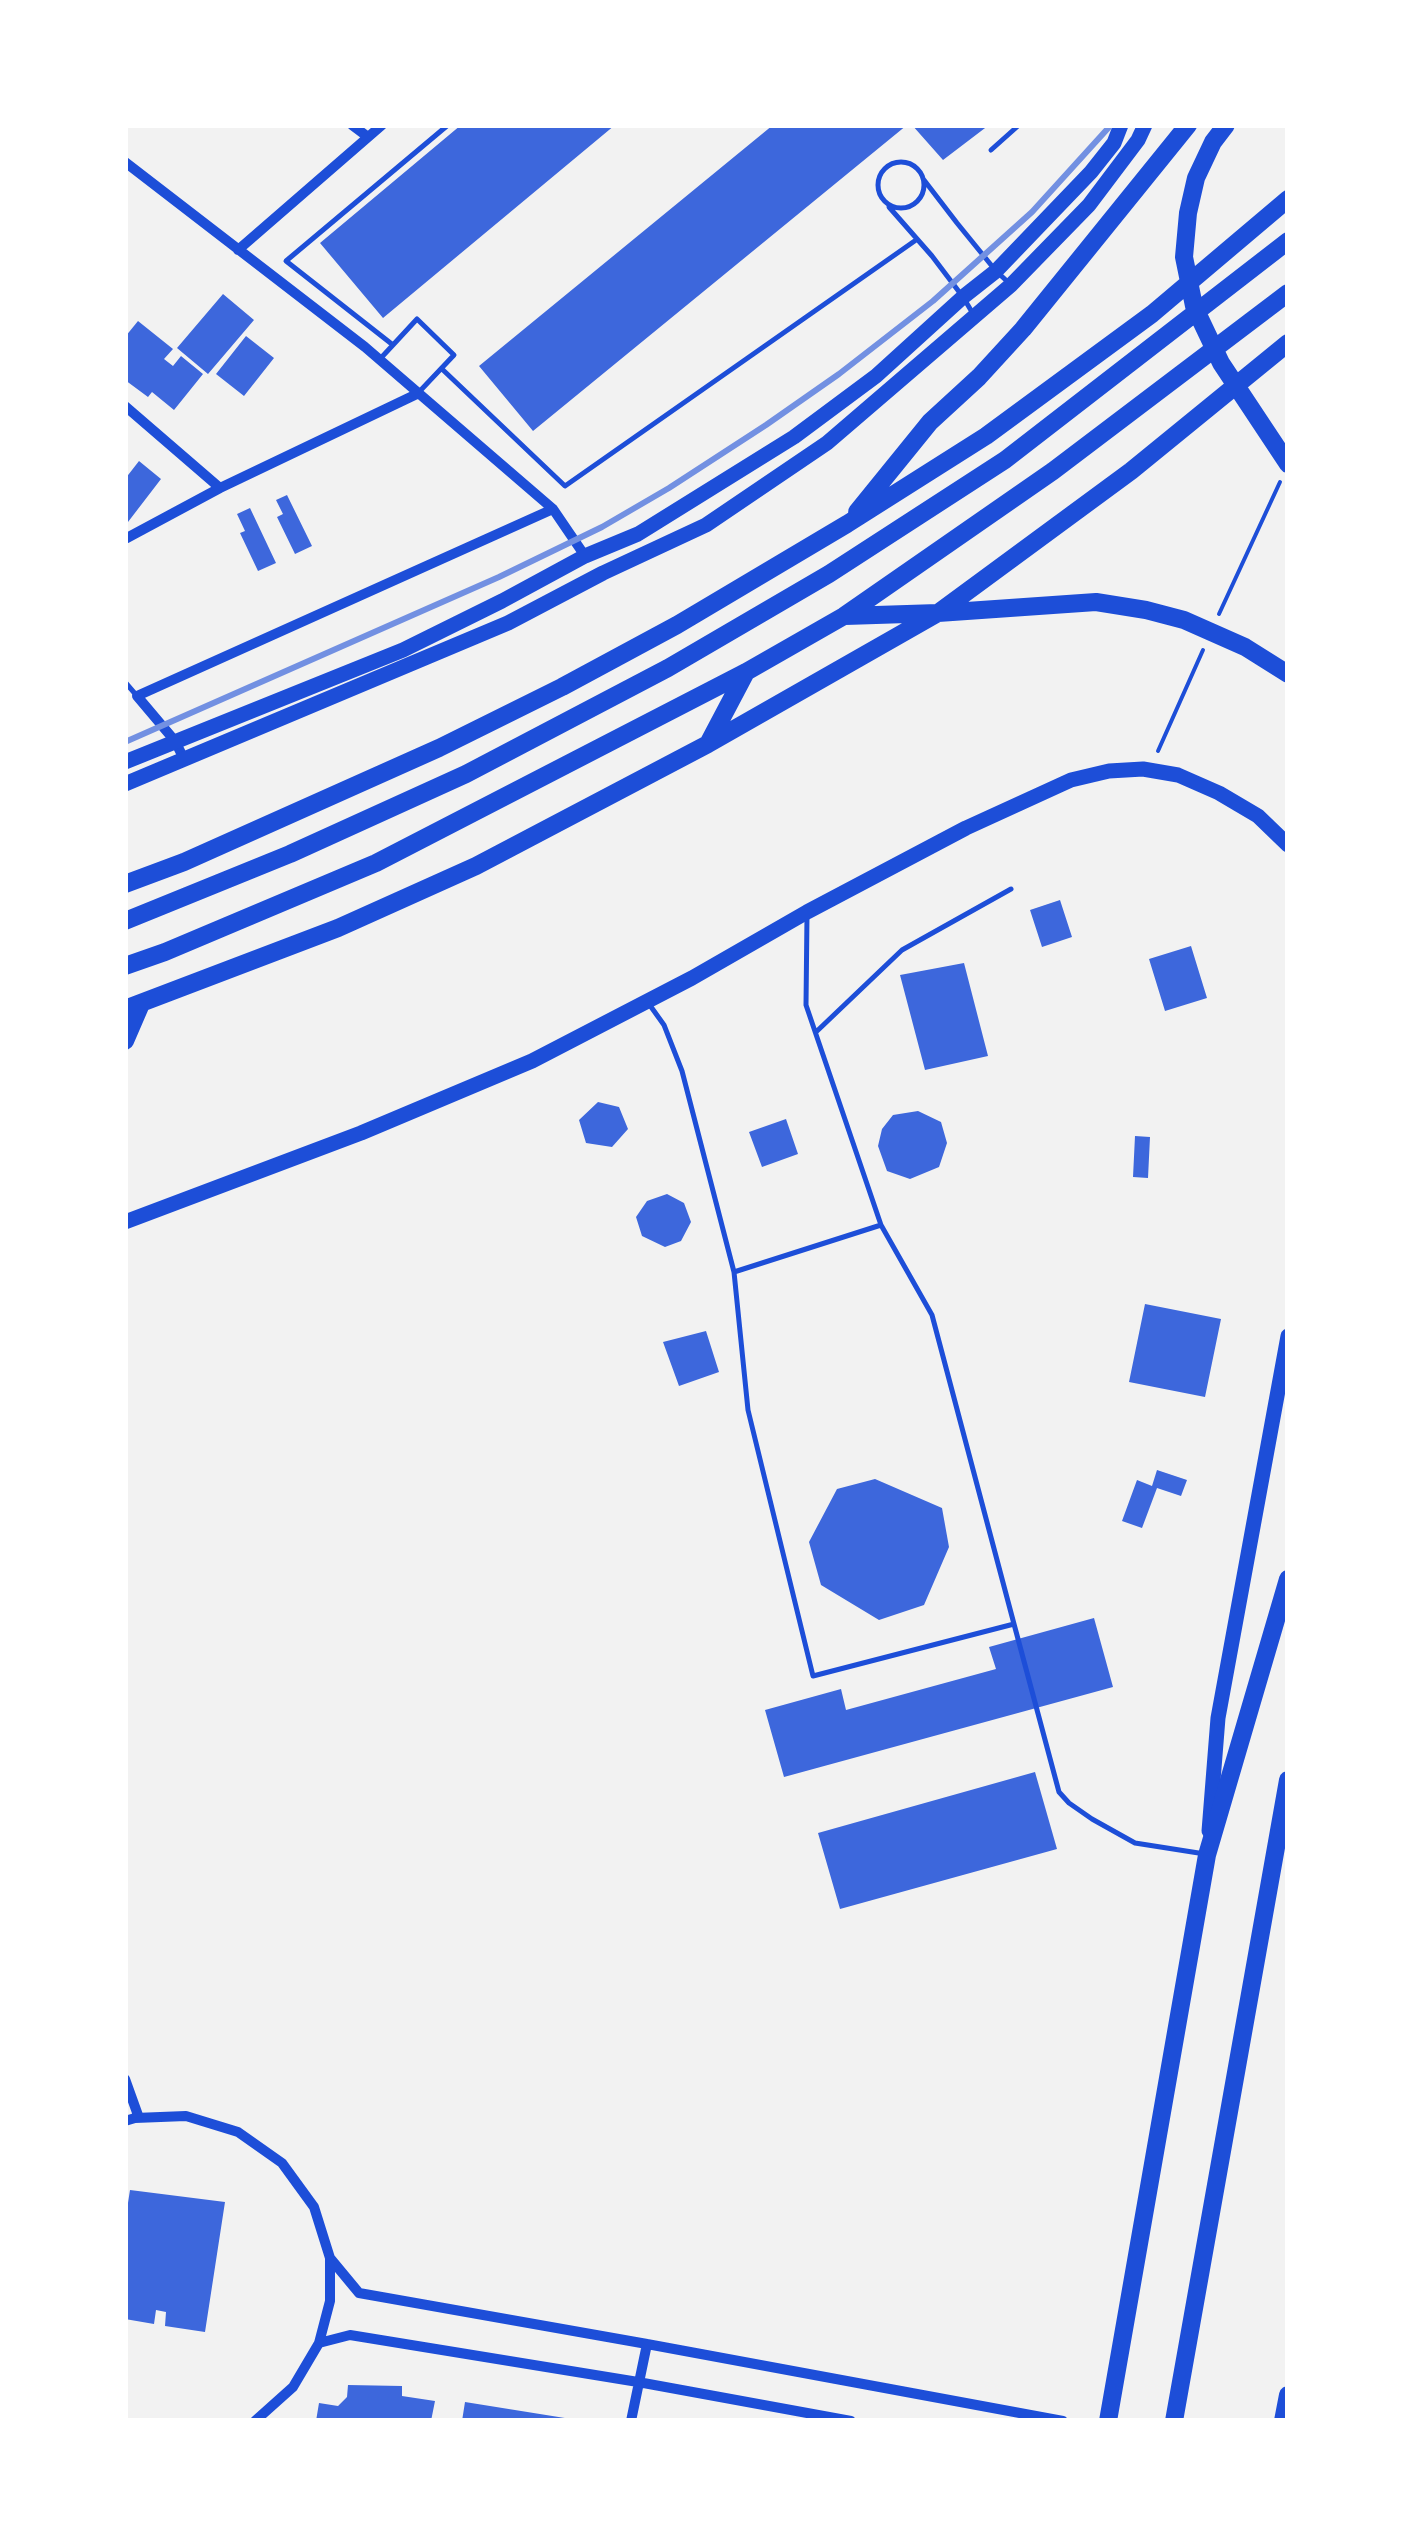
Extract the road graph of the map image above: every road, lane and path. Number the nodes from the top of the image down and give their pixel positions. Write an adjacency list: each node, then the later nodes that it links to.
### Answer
1 (352, 125): 9 (street)
2 (382, 125): 9 (street)
3 (448, 125): 24 (lane)
4 (1019, 125): 10 (lane)
5 (1122, 125): 8 (main road); 18 (main road)
6 (1188, 125): 32 (main road)
7 (1226, 125): 29 (main road)
8 (1141, 132): 19 (main road)
9 (368, 137): 17 (street)
10 (992, 150)
11 (125, 162): 17 (street)
12 (924, 178): 14 (lane); 14 (lane); 18 (lane)
13 (1288, 199): 32 (main road)
14 (888, 204): 15 (lane)
15 (916, 240): 21 (lane); 26 (lane)
16 (1288, 240): 54 (main road)
17 (238, 250): 25 (street)
18 (996, 271): 19 (lane); 21 (main road)
19 (1011, 285): 22 (main road)
20 (1288, 293): 38 (main road)
21 (963, 297): 22 (lane); 34 (main road)
22 (974, 317): 35 (main road)
23 (1288, 343): 36 (main road)
24 (393, 345): 25 (lane); 26 (lane)
25 (380, 359): 27 (street)
26 (442, 369): 27 (lane)
27 (419, 393): 30 (street); 31 (street)
28 (125, 406): 30 (street)
29 (1288, 464): 37 (path)
30 (220, 488): 33 (street)
31 (553, 509): 34 (street); 43 (street)
32 (847, 524): 51 (main road)
33 (125, 539)
34 (584, 556): 35 (main road); 44 (main road)
35 (603, 573): 47 (main road)
36 (938, 612): 38 (main road); 41 (main road); 45 (main road)
37 (1219, 614)
38 (844, 616): 40 (main road)
39 (1208, 638): 46 (path)
40 (746, 672): 45 (main road); 55 (main road)
41 (1288, 674)
42 (125, 682): 43 (lane)
43 (136, 696): 44 (street)
44 (175, 741): 47 (street); 48 (main road)
45 (708, 744): 57 (main road)
46 (1156, 756)
47 (184, 758): 49 (main road)
48 (125, 762)
49 (125, 784)
50 (1288, 845): 53 (main road)
51 (125, 884)
52 (1011, 889): 58 (lane)
53 (807, 912): 56 (main road); 58 (lane)
54 (125, 921)
55 (125, 966)
56 (647, 1001): 60 (main road); 62 (lane)
57 (133, 1007): 59 (main road)
58 (816, 1032): 61 (lane)
59 (125, 1042)
60 (125, 1222)
61 (880, 1224): 62 (lane); 65 (lane)
62 (734, 1272): 65 (lane)
63 (1288, 1336): 67 (main road)
64 (1288, 1579): 67 (main road)
65 (1014, 1624): 67 (lane)
66 (1288, 1780): 83 (main road)
67 (1208, 1855): 82 (main road)
68 (125, 2079): 69 (street)
69 (139, 2118): 70 (street); 71 (street)
70 (125, 2121)
71 (330, 2258): 72 (street); 73 (street)
72 (320, 2343): 74 (street); 77 (street)
73 (647, 2344): 74 (street); 76 (street)
74 (638, 2382): 78 (street); 79 (street)
75 (1288, 2395): 84 (main road)
76 (992, 2408): 80 (street); 81 (street)
77 (255, 2421)
78 (631, 2421)
79 (852, 2421)
80 (998, 2421)
81 (1063, 2421)
82 (1108, 2421)
83 (1174, 2421)
84 (1283, 2421)

